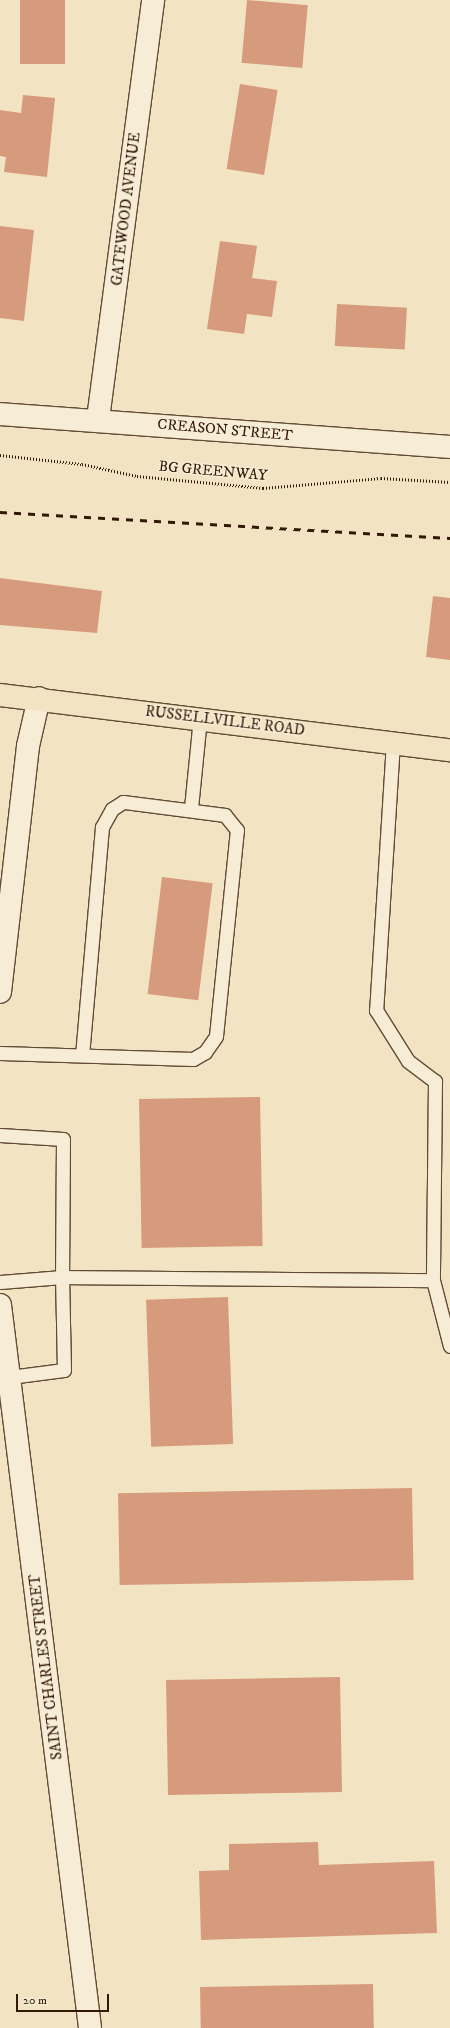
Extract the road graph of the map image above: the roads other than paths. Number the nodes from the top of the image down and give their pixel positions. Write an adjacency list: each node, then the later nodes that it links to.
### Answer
1 (153, 0): 3 (street, GATEWOOD AVENUE)
2 (0, 414): 3 (street, CREASON STREET)
3 (98, 419): 4 (street, CREASON STREET)
4 (450, 447)
5 (0, 695): 6 (main road, RUSSELLVILLE ROAD)
6 (39, 698): 7 (main road, RUSSELLVILLE ROAD); 11 (street)
7 (200, 718): 8 (main road, RUSSELLVILLE ROAD); 10 (lane)
8 (393, 742): 9 (main road, RUSSELLVILLE ROAD); 17 (lane)
9 (450, 750)
10 (191, 808): 14 (lane); 14 (lane)
11 (2, 958): 12 (street)
12 (0, 992)
13 (0, 1053): 14 (lane)
14 (82, 1055)
15 (0, 1135): 16 (lane)
16 (62, 1277): 17 (lane); 18 (lane); 21 (lane)
17 (433, 1280): 20 (lane)
18 (0, 1282)
19 (0, 1306): 21 (street, SAINT CHARLES STREET)
20 (450, 1346)
21 (10, 1377): 22 (street, SAINT CHARLES STREET)
22 (90, 2028)

